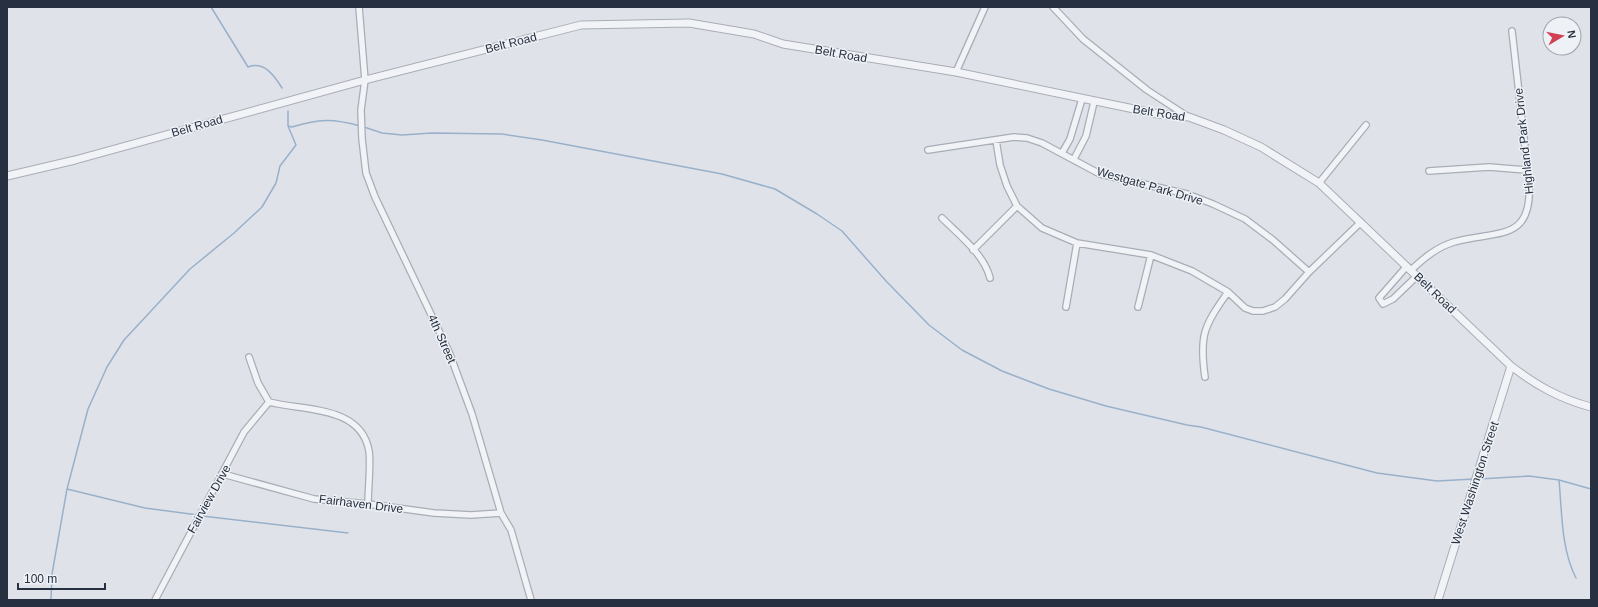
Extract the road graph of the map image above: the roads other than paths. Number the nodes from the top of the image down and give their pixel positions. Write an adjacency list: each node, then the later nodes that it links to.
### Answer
1 (359, 7): 6 (street, 4th Street)
2 (985, 7): 5 (street)
3 (1053, 7): 9 (street)
4 (1512, 31): 15 (street, Highland Park Drive)
5 (956, 72): 6 (street, Belt Road); 7 (street, Belt Road)
6 (364, 80): 17 (street, Belt Road); 39 (street, 4th Street)
7 (1082, 99): 8 (street, Belt Road); 13 (street)
8 (1094, 102): 9 (street, Belt Road); 14 (street)
9 (1189, 117): 18 (street, Belt Road)
10 (1366, 125): 18 (street)
11 (996, 140): 12 (street, Westgate Park Drive); 13 (street, Westgate Park Drive); 19 (street)
12 (928, 150)
13 (1062, 153): 14 (street, Westgate Park Drive)
14 (1074, 159): 26 (street, Westgate Park Drive)
15 (1527, 170): 16 (street); 25 (street, Highland Park Drive)
16 (1429, 171)
17 (7, 176)
18 (1319, 183): 21 (street, Belt Road)
19 (1017, 206): 22 (street); 23 (street)
20 (942, 218): 23 (street)
21 (1361, 222): 25 (street, Belt Road); 26 (street)
22 (1077, 243): 24 (street); 30 (street)
23 (973, 250): 28 (street)
24 (1152, 255): 29 (street); 31 (street)
25 (1409, 268): 27 (street, Belt Road); 27 (street, Highland Park Drive)
26 (1310, 272): 29 (street)
27 (1417, 276): 33 (street, Belt Road)
28 (990, 278)
29 (1228, 292): 34 (street)
30 (1066, 307)
31 (1138, 307)
32 (248, 357): 35 (street)
33 (1511, 366): 36 (street, Belt Road); 42 (street, West Washington Street)
34 (1205, 376)
35 (269, 402): 37 (street, Fairview Drive); 38 (street)
36 (1591, 407)
37 (223, 474): 38 (street, Fairhaven Drive); 40 (street, Fairview Drive)
38 (368, 504): 39 (street, Fairhaven Drive)
39 (501, 513): 41 (street, 4th Street)
40 (155, 600)
41 (531, 600)
42 (1438, 600)

